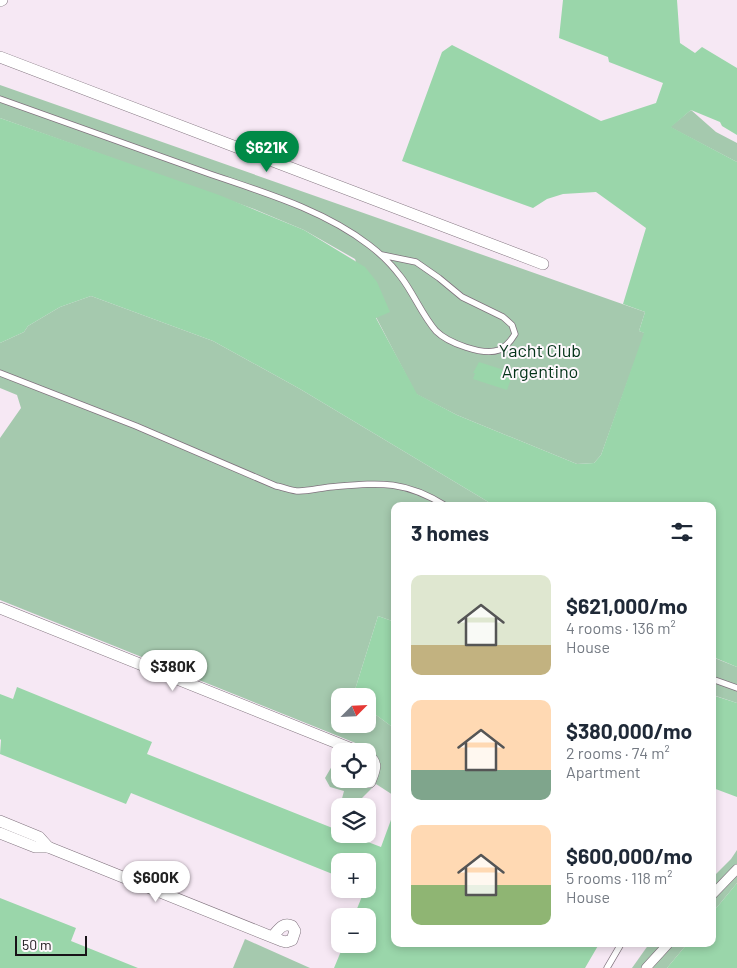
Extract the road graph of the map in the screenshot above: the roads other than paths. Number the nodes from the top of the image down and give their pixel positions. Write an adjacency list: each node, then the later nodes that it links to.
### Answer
1 (0, 57): 4 (street)
2 (0, 100): 3 (lane)
3 (382, 255): 3 (lane)
4 (542, 264)
5 (0, 373): 6 (lane)
6 (439, 502)
7 (0, 608): 10 (street)
8 (716, 680): 9 (lane)
9 (737, 688)
10 (336, 743)
11 (0, 821): 13 (street)
12 (0, 833): 13 (street)
13 (48, 847): 16 (street)
14 (737, 868): 15 (street)
15 (716, 891)
16 (273, 936)
17 (619, 947): 19 (lane)
18 (665, 947): 20 (street)
19 (607, 968)
20 (646, 968)

